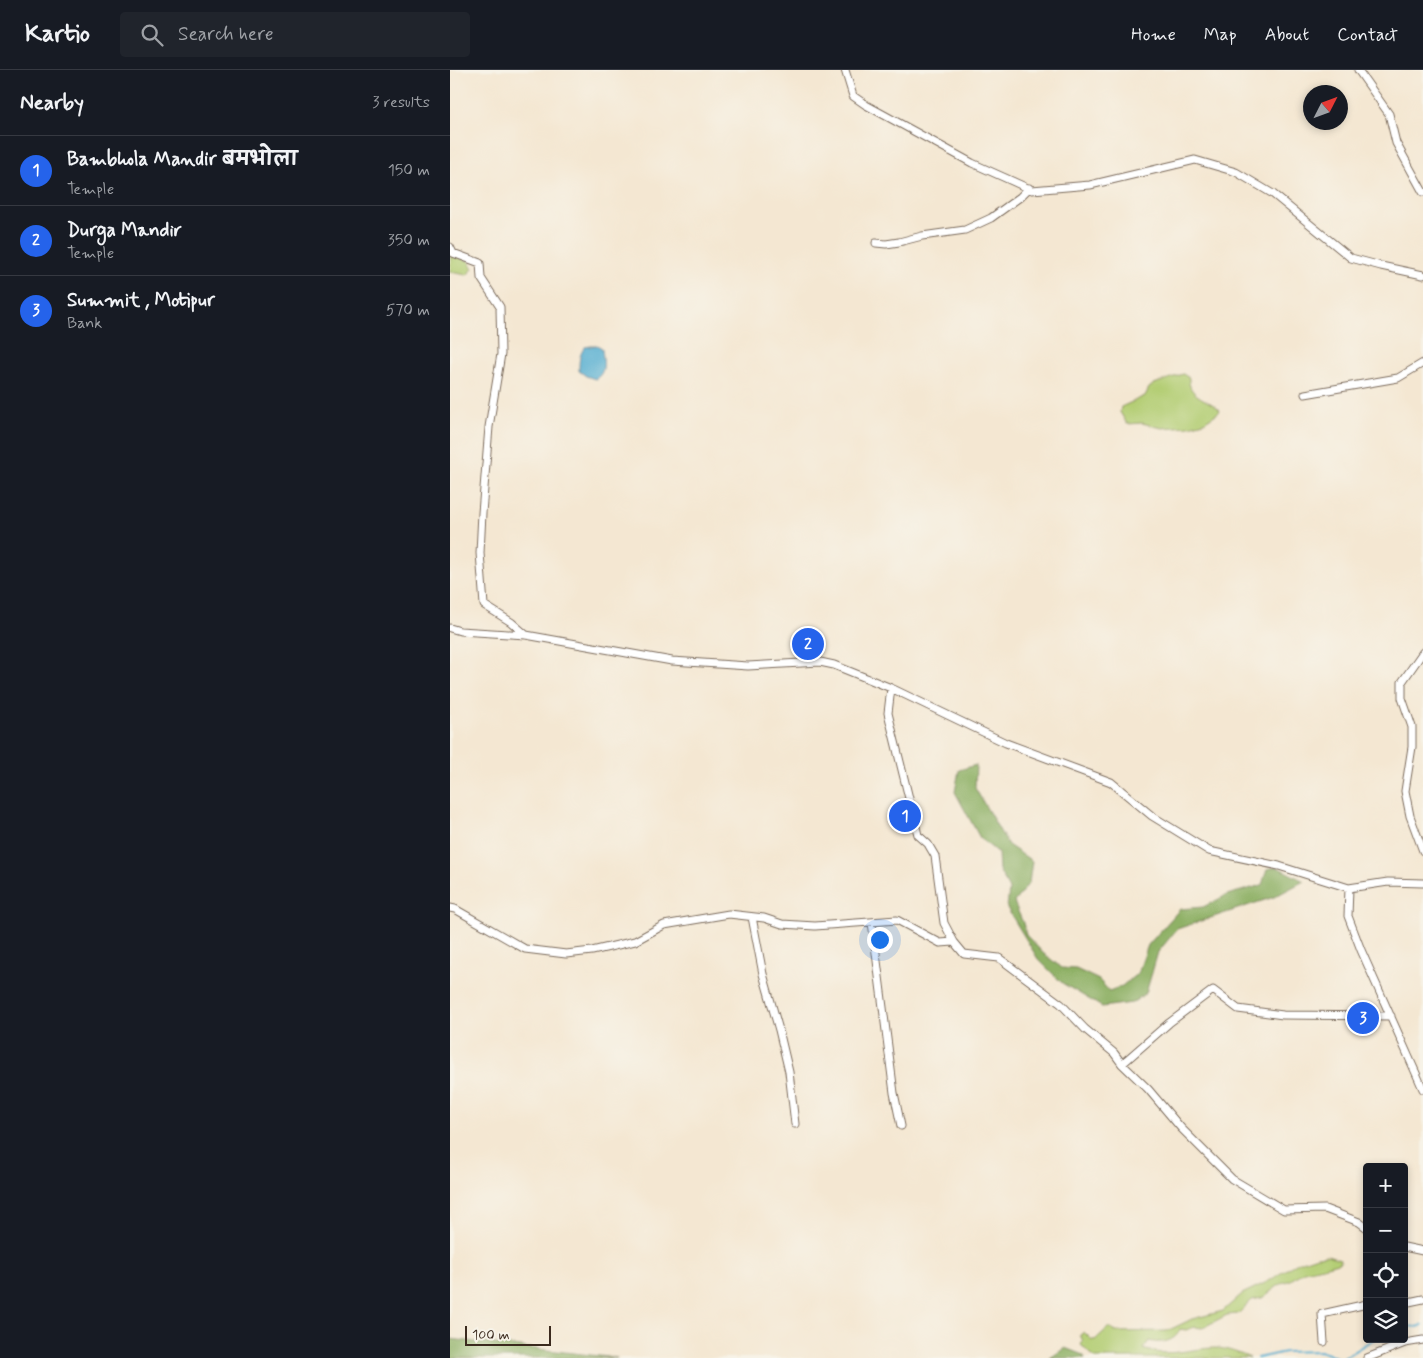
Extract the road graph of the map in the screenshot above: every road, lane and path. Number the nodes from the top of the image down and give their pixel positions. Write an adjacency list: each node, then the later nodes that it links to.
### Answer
1 (845, 70): 3 (street)
2 (1358, 70): 4 (street)
3 (1029, 188): 5 (street); 7 (street)
4 (1423, 192)
5 (876, 243)
6 (450, 247): 11 (street)
7 (1423, 275)
8 (1423, 364): 9 (street)
9 (1305, 394)
10 (450, 628): 11 (street)
11 (526, 635): 13 (street)
12 (1423, 652): 14 (street)
13 (891, 688): 16 (street); 20 (street)
14 (1423, 851)
15 (1423, 883): 16 (street)
16 (1349, 888): 21 (street)
17 (450, 908): 18 (street)
18 (752, 916): 19 (street); 24 (street)
19 (872, 922): 20 (street); 25 (street)
20 (954, 942): 22 (street)
21 (1391, 1016): 22 (street); 23 (street)
22 (1122, 1064): 26 (street)
23 (1423, 1089)
24 (795, 1124)
25 (901, 1126)
26 (1363, 1225)
27 (1408, 1248): 28 (street)
28 (1423, 1250)
29 (1423, 1299): 30 (street)
30 (1408, 1303)
31 (1363, 1305): 33 (street)
32 (1423, 1340): 34 (street)
33 (1324, 1342)
34 (1366, 1358)

